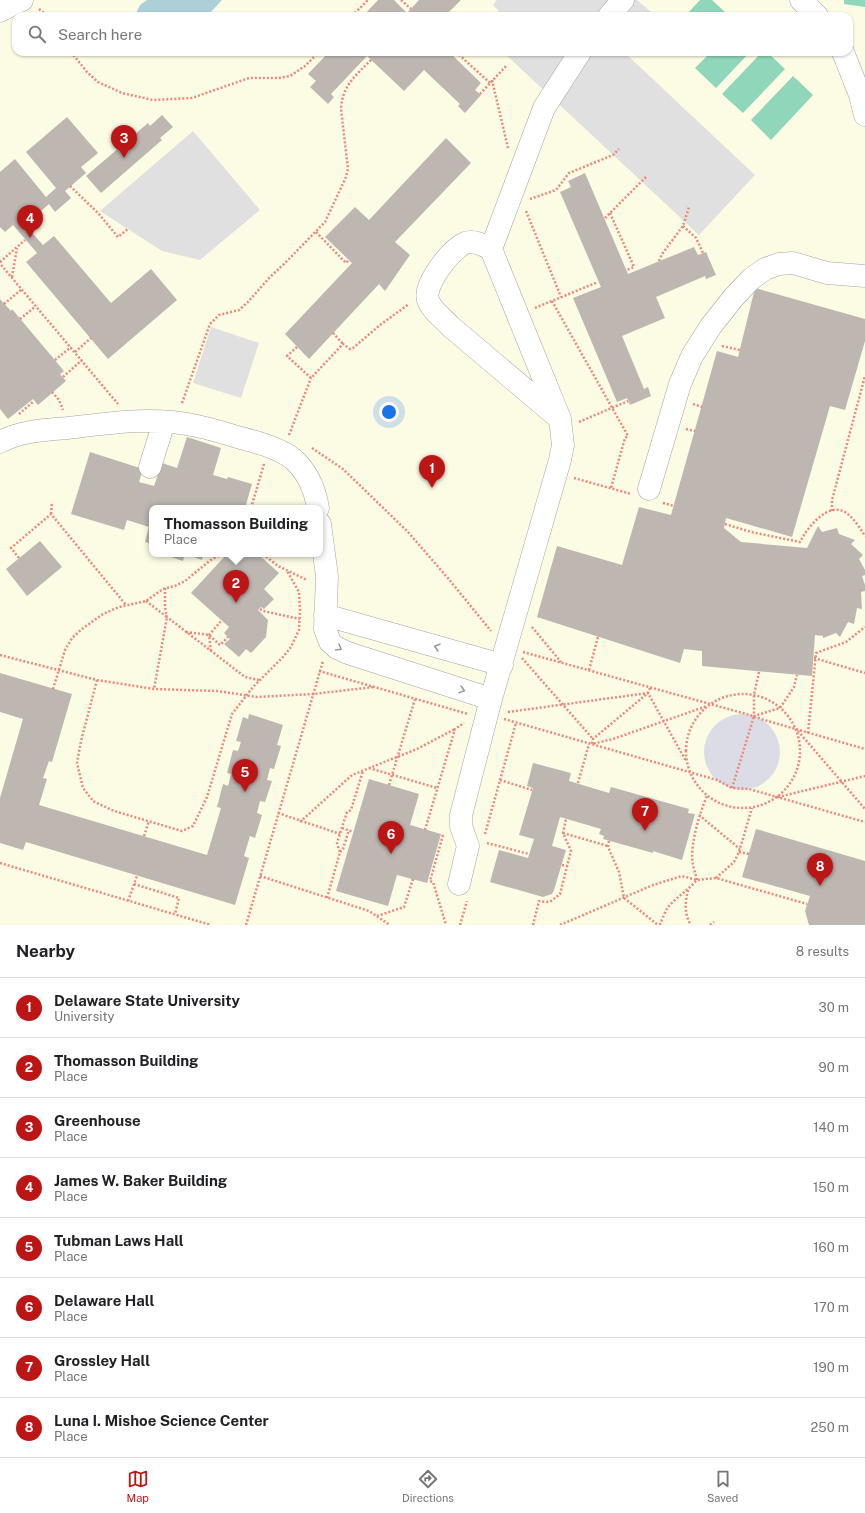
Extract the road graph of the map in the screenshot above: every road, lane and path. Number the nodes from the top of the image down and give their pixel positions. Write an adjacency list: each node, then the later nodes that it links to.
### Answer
1 (22, 0): 7 (street)
2 (368, 0): 8 (path)
3 (401, 0): 6 (path)
4 (623, 0): 9 (street)
5 (800, 0): 10 (street)
6 (411, 9)
7 (0, 11)
8 (356, 12)
9 (612, 12)
10 (813, 12)
11 (74, 56): 12 (path)
12 (315, 56)
13 (461, 56): 18 (path)
14 (577, 56): 25 (street)
15 (845, 56): 20 (street)
16 (371, 60): 31 (path)
17 (507, 65): 18 (path)
18 (491, 82): 19 (path); 22 (path)
19 (480, 94)
20 (865, 115)
21 (619, 149): 25 (path)
22 (508, 150)
23 (647, 176): 27 (path)
24 (70, 186): 30 (path)
25 (514, 206): 34 (street); 44 (path)
26 (689, 207): 29 (path)
27 (610, 213): 28 (path); 39 (path)
28 (605, 218)
29 (683, 226): 35 (path); 38 (path)
30 (128, 229)
31 (316, 232): 36 (path); 66 (path)
32 (25, 240): 33 (path)
33 (17, 247): 37 (path); 41 (path)
34 (491, 249): 49 (street); 71 (street)
35 (703, 253)
36 (349, 260)
37 (0, 262): 41 (path)
38 (659, 262)
39 (627, 270)
40 (865, 276): 78 (street)
41 (12, 277): 43 (path)
42 (598, 282): 44 (path)
43 (22, 289): 46 (path); 48 (path)
44 (561, 297): 45 (path)
45 (552, 301): 49 (path); 67 (path)
46 (4, 304)
47 (410, 304): 53 (path)
48 (36, 306): 50 (path); 54 (path)
49 (518, 315): 71 (street)
50 (20, 319)
51 (333, 334): 53 (path)
52 (91, 338): 56 (path)
53 (344, 344): 61 (path)
54 (71, 347): 56 (path); 57 (path)
55 (297, 347): 61 (path)
56 (75, 352): 58 (path)
57 (55, 360)
58 (82, 360): 60 (path); 65 (path)
59 (865, 376): 83 (path)
60 (63, 377)
61 (311, 378): 73 (path)
62 (52, 392): 68 (path)
63 (34, 401): 69 (path)
64 (628, 401): 67 (path)
65 (122, 408)
66 (181, 408)
67 (612, 408): 71 (path); 77 (path)
68 (64, 413)
69 (14, 418)
70 (164, 422): 72 (street); 73 (street); 75 (street)
71 (561, 425): 111 (street)
72 (1, 439)
73 (281, 442): 80 (path); 81 (street)
74 (308, 446): 104 (path)
75 (150, 467)
76 (574, 478): 77 (path)
77 (611, 488): 78 (path)
78 (647, 495): 82 (path)
79 (52, 502): 84 (path)
80 (253, 505)
81 (317, 505)
82 (674, 506)
83 (832, 510): 85 (path); 86 (path)
84 (51, 514): 90 (path); 95 (path)
85 (725, 524)
86 (865, 536)
87 (323, 546): 97 (street)
88 (216, 557): 93 (path)
89 (267, 557): 91 (path)
90 (19, 558)
91 (287, 571): 92 (path); 99 (path)
92 (311, 582)
93 (164, 588): 94 (path); 98 (path)
94 (146, 601): 95 (path); 98 (path)
95 (126, 605): 115 (path)
96 (260, 608): 99 (path)
97 (325, 615): 108 (street); 111 (street, one-way to 97)
98 (167, 617): 103 (path); 125 (path)
99 (300, 619): 121 (path)
100 (222, 620): 105 (path)
101 (527, 621): 113 (path)
102 (865, 627): 112 (path)
103 (185, 632): 105 (path); 109 (path)
104 (492, 632)
105 (209, 635): 106 (path); 109 (path)
106 (228, 637)
107 (598, 637): 114 (path)
108 (330, 642): 116 (path); 134 (street, one-way to 134)
109 (210, 651): 121 (path)
110 (0, 655): 115 (path)
111 (513, 656): 113 (path); 131 (path); 134 (street)
112 (814, 659): 118 (path); 142 (path)
113 (561, 662): 114 (path)
114 (589, 670): 123 (path)
115 (59, 671): 120 (path); 124 (path)
116 (319, 671): 122 (path); 127 (path)
117 (759, 672): 128 (path)
118 (865, 673)
119 (797, 675): 133 (path)
120 (97, 680): 125 (path); 167 (path)
121 (260, 680): 129 (path)
122 (374, 687): 127 (path); 130 (path)
123 (650, 688): 126 (path); 132 (path)
124 (53, 689)
125 (154, 689): 129 (path)
126 (648, 693): 131 (path); 138 (path); 143 (path)
127 (313, 694): 129 (path); 164 (path)
128 (754, 695): 132 (path); 133 (path); 136 (path)
129 (247, 696): 167 (path)
130 (415, 699): 135 (path); 146 (path)
131 (563, 705): 134 (path); 143 (path)
132 (710, 705): 136 (path); 138 (path); 147 (path)
133 (780, 708): 136 (path); 141 (path)
134 (498, 710): 139 (path); 177 (street)
135 (474, 716)
136 (754, 716): 141 (path); 158 (path)
137 (468, 720): 140 (path)
138 (664, 721): 144 (path); 147 (path)
139 (516, 723): 144 (path); 153 (path)
140 (455, 729): 146 (path); 157 (path)
141 (796, 729): 142 (path); 154 (path); 161 (path)
142 (808, 733): 145 (path)
143 (594, 739): 144 (path)
144 (590, 744): 150 (path); 155 (path)
145 (865, 749)
146 (397, 757): 148 (path); 151 (path)
147 (687, 762): 150 (path)
148 (368, 768): 149 (path); 151 (path)
149 (363, 770): 168 (path); 170 (path)
150 (690, 772): 158 (path); 160 (path)
151 (393, 775): 156 (path); 157 (path)
152 (865, 776): 154 (path)
153 (500, 780): 159 (path); 177 (path)
154 (841, 781): 161 (path); 163 (path)
155 (578, 783)
156 (389, 785)
157 (437, 788): 172 (path)
158 (732, 788): 161 (path)
159 (532, 790)
160 (707, 796): 162 (path); 165 (path)
161 (777, 797): 162 (path); 169 (path)
162 (752, 808): 180 (path)
163 (865, 809)
164 (278, 813): 168 (path); 188 (path)
165 (699, 816): 180 (path); 191 (path)
166 (566, 818): 174 (path)
167 (148, 821): 176 (path)
168 (300, 822): 175 (path)
169 (865, 822)
170 (342, 828): 171 (path); 175 (path)
171 (349, 830): 173 (path); 181 (path)
172 (425, 830)
173 (353, 832)
174 (563, 833): 179 (path); 186 (path)
175 (340, 834): 181 (path)
176 (144, 836)
177 (474, 839): 182 (path); 193 (street)
178 (609, 841): 179 (path)
179 (608, 846): 196 (path)
180 (739, 851): 183 (path); 189 (path)
181 (340, 852): 195 (path)
182 (529, 854)
183 (749, 854)
184 (0, 863): 197 (path)
185 (562, 865): 186 (path)
186 (567, 866): 205 (path)
187 (137, 876): 192 (path)
188 (260, 876): 195 (path); 203 (path)
189 (716, 878): 191 (path); 198 (path)
190 (413, 880): 200 (path)
191 (697, 880): 194 (path); 196 (path)
192 (134, 884): 197 (path); 199 (path)
193 (459, 884)
194 (688, 890): 207 (path); 208 (path)
195 (327, 898): 200 (path)
196 (624, 898): 206 (path); 207 (path)
197 (128, 901): 199 (path)
198 (807, 904)
199 (175, 914): 202 (path)
200 (376, 916): 204 (path)
201 (714, 922): 209 (path)
202 (211, 925)
203 (246, 925)
204 (390, 925)
205 (532, 925)
206 (560, 925)
207 (659, 925)
208 (690, 925)
209 (710, 925)

